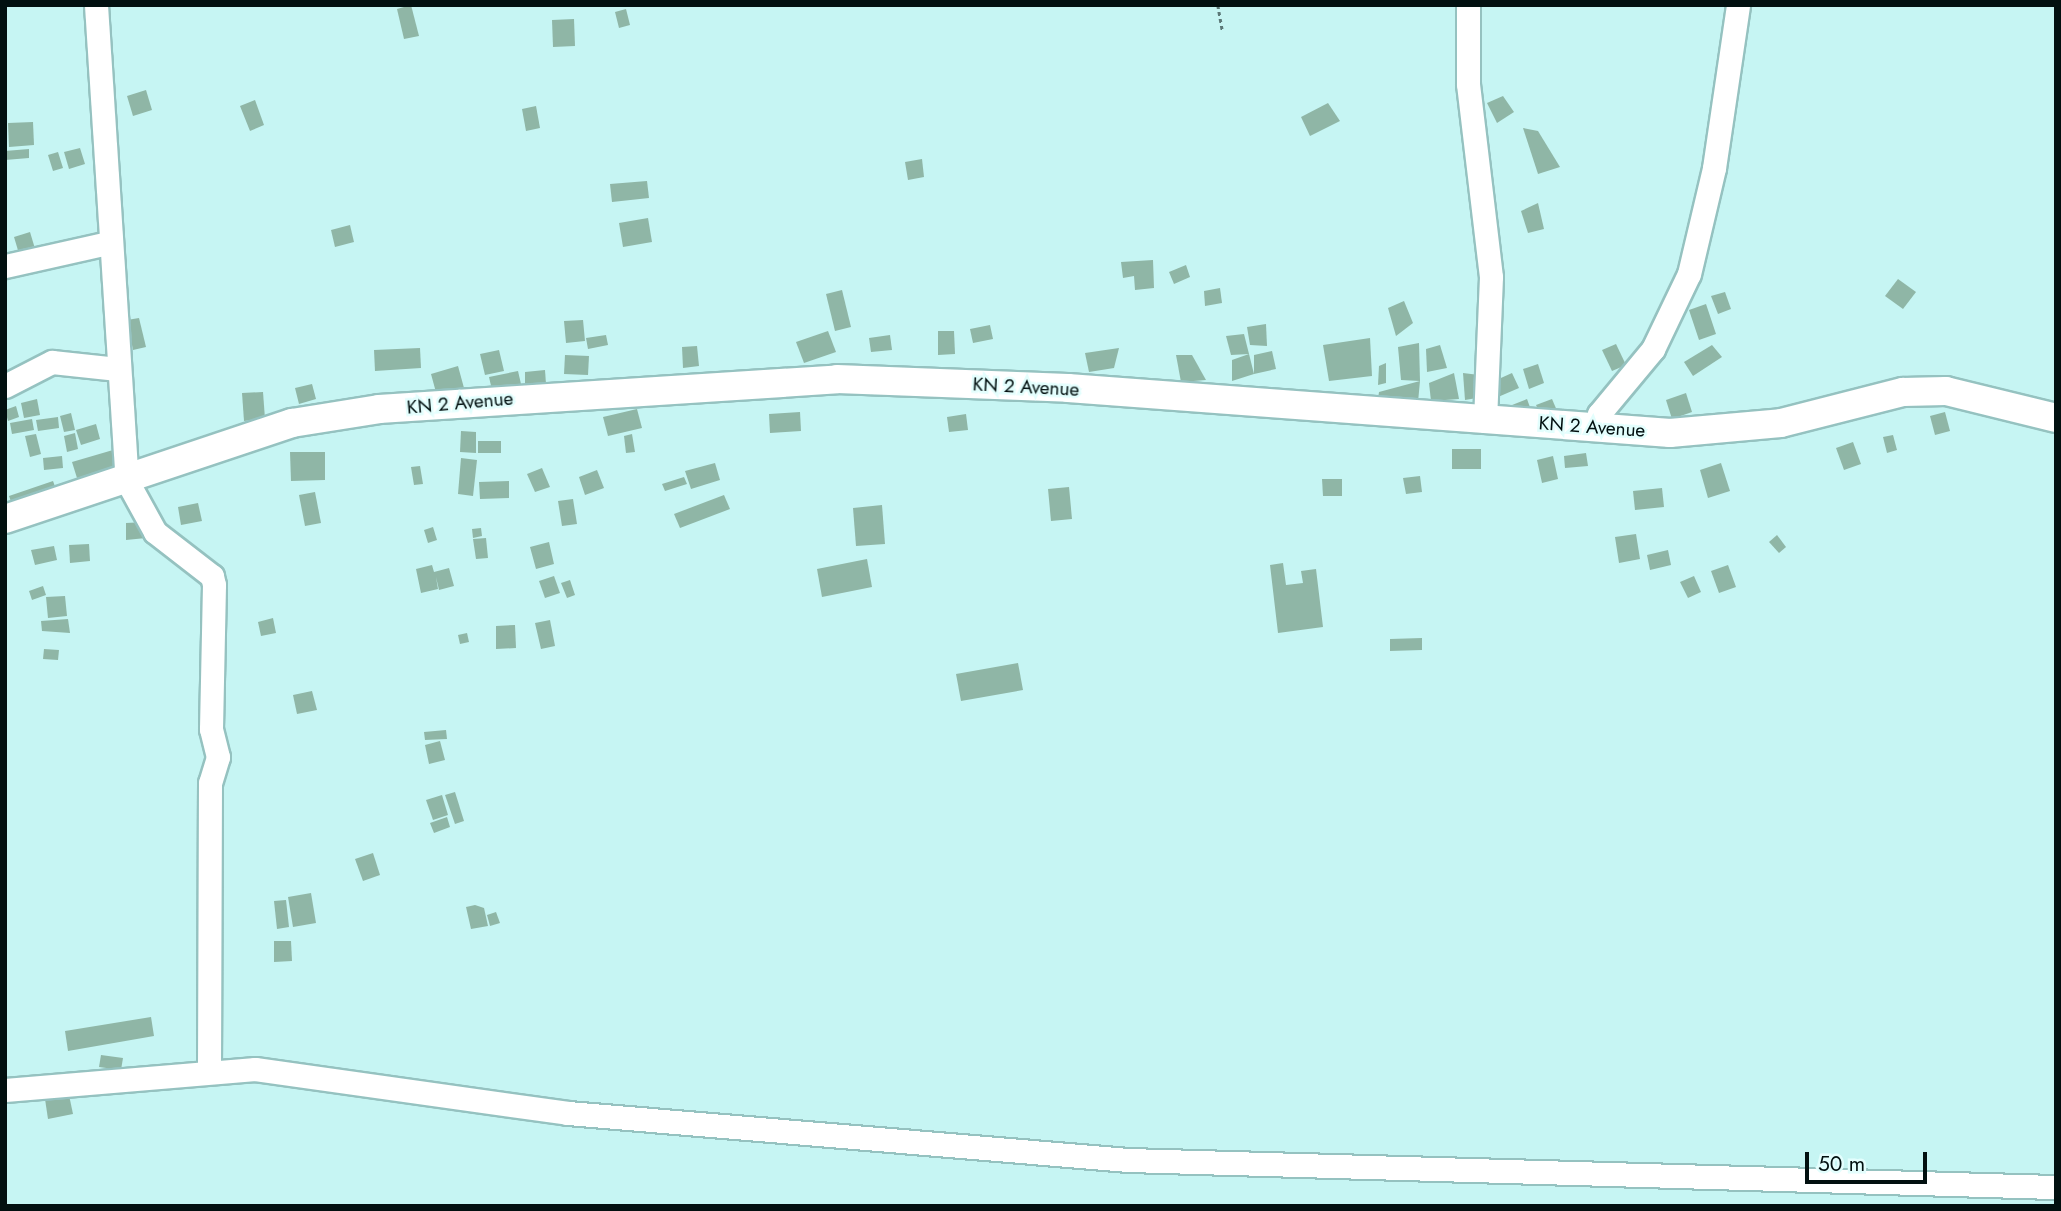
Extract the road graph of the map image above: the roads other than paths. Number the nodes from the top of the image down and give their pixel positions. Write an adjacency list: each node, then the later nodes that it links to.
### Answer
1 (96, 5): 4 (street)
2 (1468, 5): 9 (street)
3 (1738, 5): 10 (street)
4 (108, 243): 5 (street); 6 (street)
5 (5, 266)
6 (118, 369): 7 (street); 11 (street)
7 (5, 386)
8 (2056, 418): 10 (main road, KN 2 Avenue)
9 (1485, 421): 10 (main road, KN 2 Avenue); 11 (main road, KN 2 Avenue)
10 (1598, 428)
11 (127, 481): 12 (main road, KN 2 Avenue); 13 (street)
12 (5, 519)
13 (209, 1071): 14 (street); 15 (street)
14 (5, 1090)
15 (2056, 1187)

